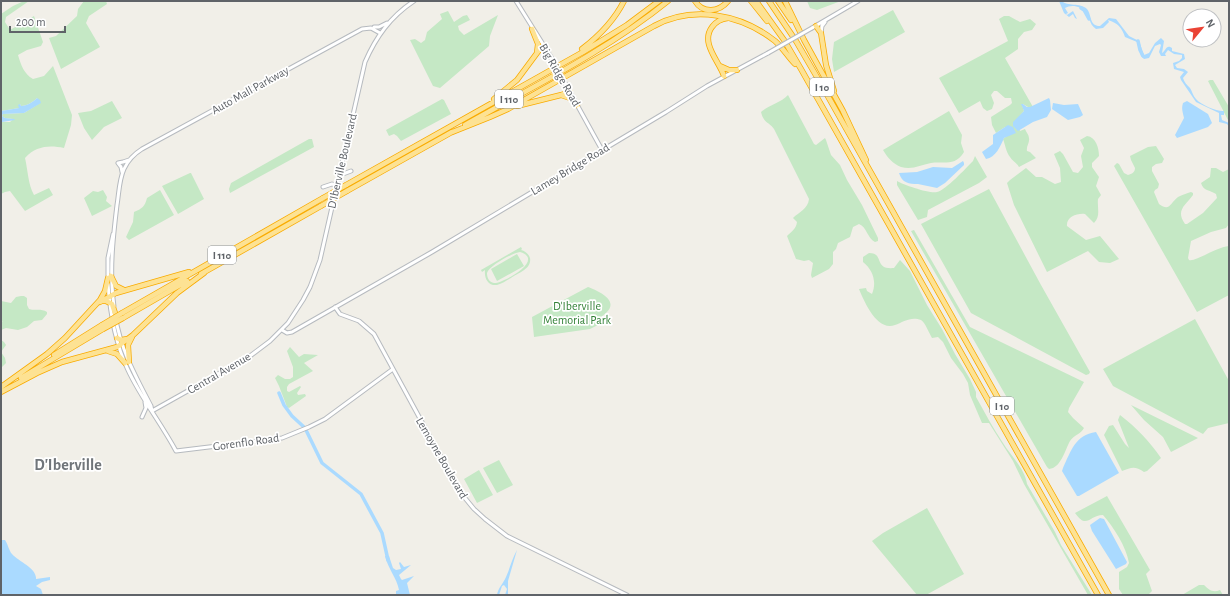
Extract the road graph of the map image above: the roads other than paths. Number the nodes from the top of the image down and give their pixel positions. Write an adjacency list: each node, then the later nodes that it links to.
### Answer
1 (414, 1): 16 (main road, D'Iberville Boulevard)
2 (516, 1): 19 (main road, Big Ridge Road)
3 (624, 1): 26 (highway)
4 (659, 1): 26 (highway, I 110)
5 (668, 1): 37 (highway, I 110)
6 (694, 1): 7 (highway)
7 (728, 1)
8 (751, 1): 24 (highway)
9 (756, 1): 24 (highway, I 10)
10 (769, 1): 42 (highway, I 10)
11 (778, 1): 22 (highway)
12 (785, 1): 22 (highway)
13 (858, 1): 15 (main road, Lamey Bridge Road)
14 (729, 18): 27 (highway); 28 (highway); 35 (highway)
15 (826, 20): 17 (main road, Lamey Bridge Road); 21 (main road)
16 (389, 22): 18 (main road, Auto Mall Parkway); 20 (main road, D'Iberville Boulevard)
17 (814, 27): 21 (highway); 29 (main road, Lamey Bridge Road, bridge)
18 (371, 28): 20 (main road); 39 (main road, Auto Mall Parkway)
19 (532, 29): 23 (main road, Big Ridge Road); 25 (highway)
20 (380, 33): 40 (main road, D'Iberville Boulevard)
21 (820, 33): 36 (highway)
22 (804, 40): 36 (highway)
23 (544, 46): 25 (highway); 31 (main road, Big Ridge Road, bridge)
24 (791, 52): 28 (highway, I 10)
25 (537, 53): 34 (highway)
26 (568, 60): 34 (highway, I 110)
27 (720, 66): 29 (highway); 30 (highway)
28 (801, 69): 71 (highway, I 10)
29 (737, 70): 30 (main road, Lamey Bridge Road)
30 (724, 76): 38 (main road, Lamey Bridge Road)
31 (570, 92): 32 (highway); 33 (main road, Big Ridge Road)
32 (561, 95): 33 (highway); 35 (highway)
33 (577, 105): 38 (main road, Big Ridge Road)
34 (484, 108): 46 (highway, I 110, bridge)
35 (508, 109): 37 (highway)
36 (843, 111): 42 (highway)
37 (450, 133): 47 (highway, I 110, bridge)
38 (602, 150): 52 (main road, Lamey Bridge Road)
39 (129, 159): 43 (main road, Auto Mall Parkway); 43 (main road)
40 (340, 171): 41 (main road); 45 (main road, D'Iberville Boulevard)
41 (351, 171)
42 (872, 175): 72 (highway, I 10)
43 (121, 176): 48 (main road)
44 (323, 188): 45 (main road)
45 (336, 188): 55 (main road, D'Iberville Boulevard)
46 (206, 265): 49 (highway); 54 (highway, I 110)
47 (204, 273): 54 (highway, I 110); 57 (highway)
48 (110, 277): 49 (highway); 50 (main road); 51 (highway)
49 (127, 290): 50 (highway)
50 (110, 297): 51 (highway); 53 (main road); 53 (highway); 59 (main road)
51 (100, 302): 62 (highway)
52 (335, 307): 56 (main road, Lamey Bridge Road); 63 (main road, Lemoyne Boulevard)
53 (115, 313): 59 (main road)
54 (122, 315): 62 (highway, I 110, bridge)
55 (282, 330): 56 (main road); 58 (main road, Central Avenue)
56 (286, 333): 58 (main road, Lamey Bridge Road)
57 (131, 336): 59 (highway); 61 (highway)
58 (276, 336): 67 (main road, Central Avenue)
59 (120, 342): 60 (highway); 61 (main road)
60 (104, 351): 61 (highway); 62 (highway)
61 (127, 363): 66 (main road)
62 (34, 369): 64 (highway, I 110); 65 (highway)
63 (393, 369): 68 (main road, Gorenflo Road); 70 (main road, Lemoyne Boulevard)
64 (1, 387)
65 (1, 391)
66 (146, 399): 67 (main road); 68 (main road); 69 (main road)
67 (162, 405): 68 (main road, Central Avenue)
68 (152, 411)
69 (142, 417)
70 (628, 595)
71 (1098, 595)
72 (1110, 595)

